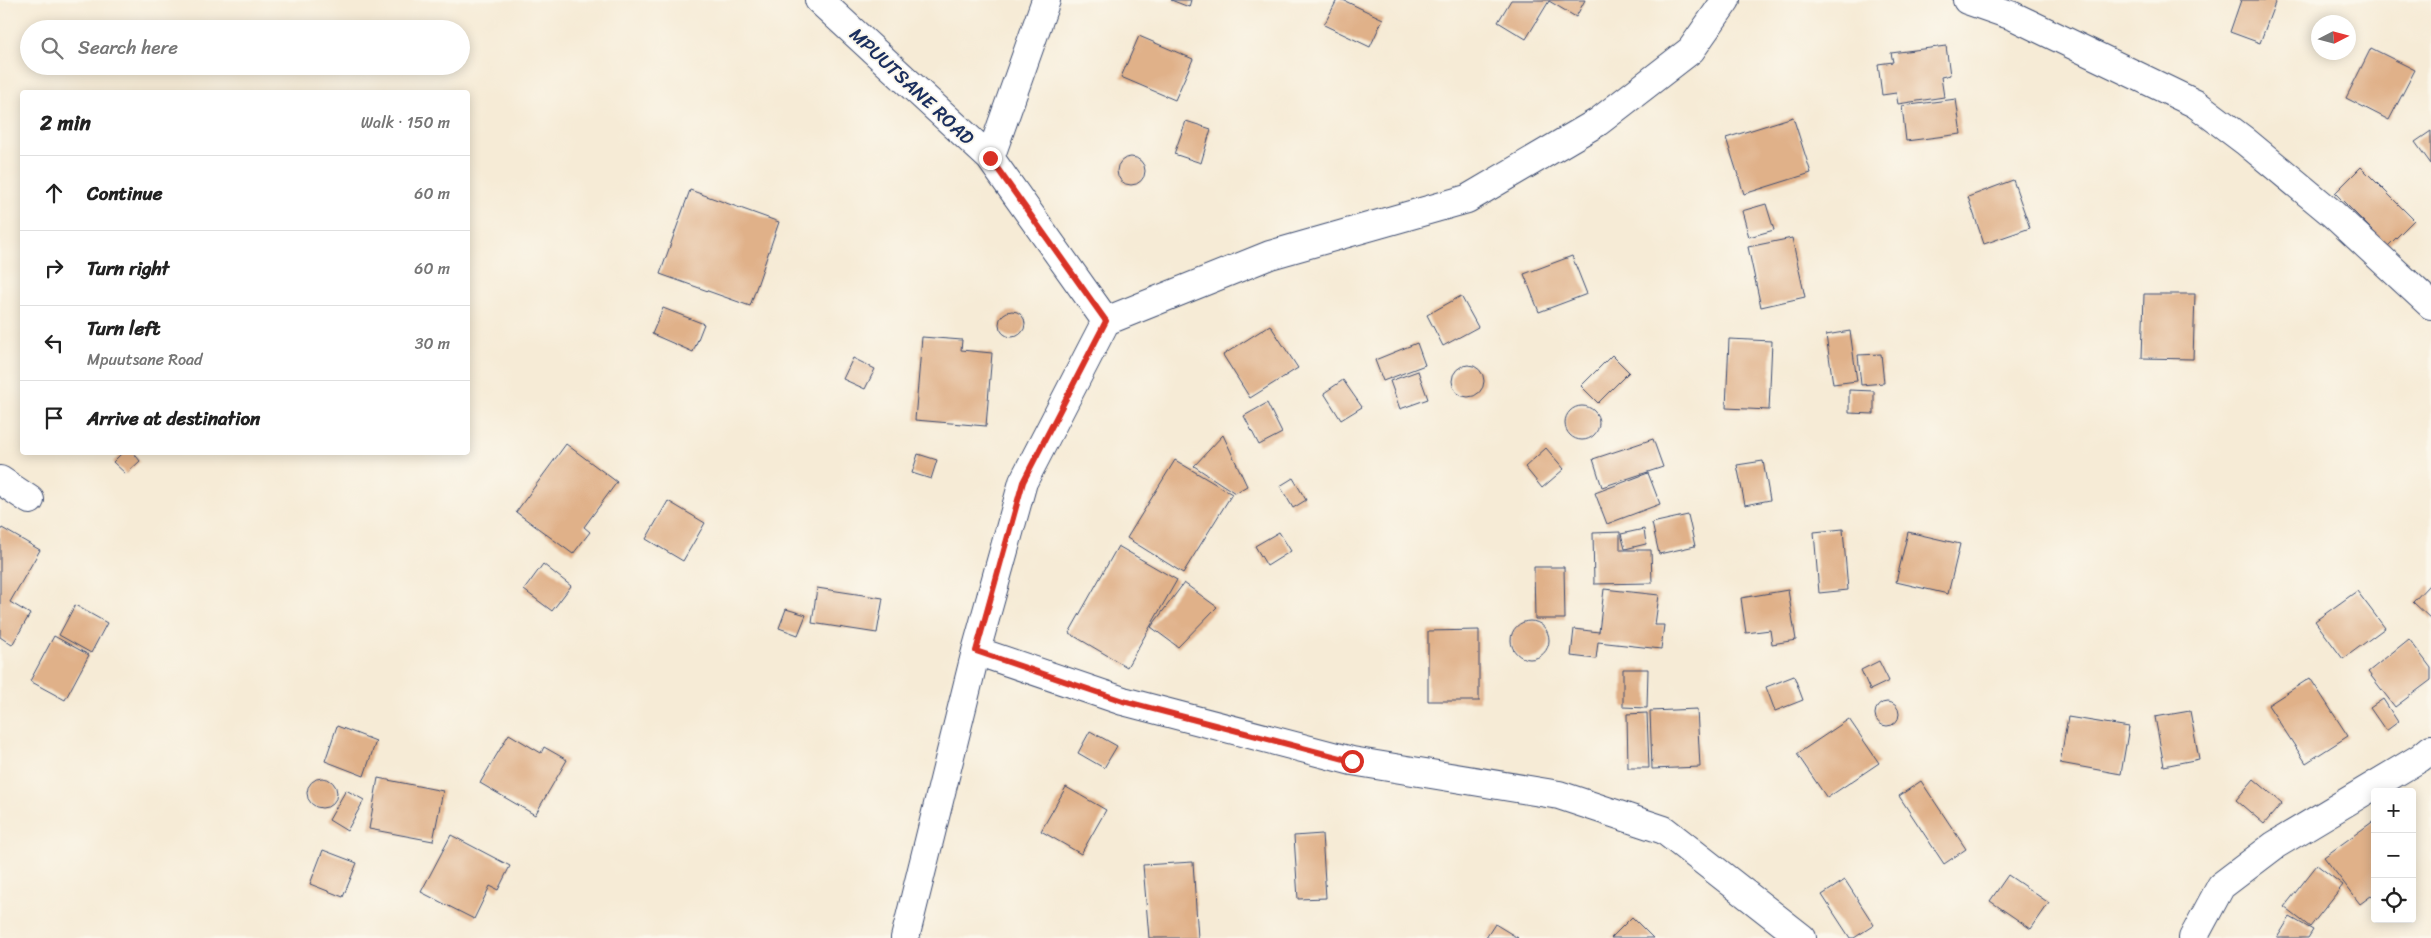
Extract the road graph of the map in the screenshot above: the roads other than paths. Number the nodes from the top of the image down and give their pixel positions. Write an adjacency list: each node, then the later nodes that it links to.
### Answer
1 (819, 0): 5 (street, MPUUTSANE ROAD)
2 (1046, 0): 5 (street)
3 (1726, 0): 7 (street)
4 (1967, 0): 6 (street)
5 (990, 158): 7 (street, MPUUTSANE ROAD)
6 (2431, 305)
7 (1106, 321): 10 (street)
8 (0, 480): 9 (street)
9 (30, 500)
10 (976, 651): 12 (street); 13 (street)
11 (2431, 749): 14 (street)
12 (905, 938)
13 (1802, 938)
14 (2193, 938)

